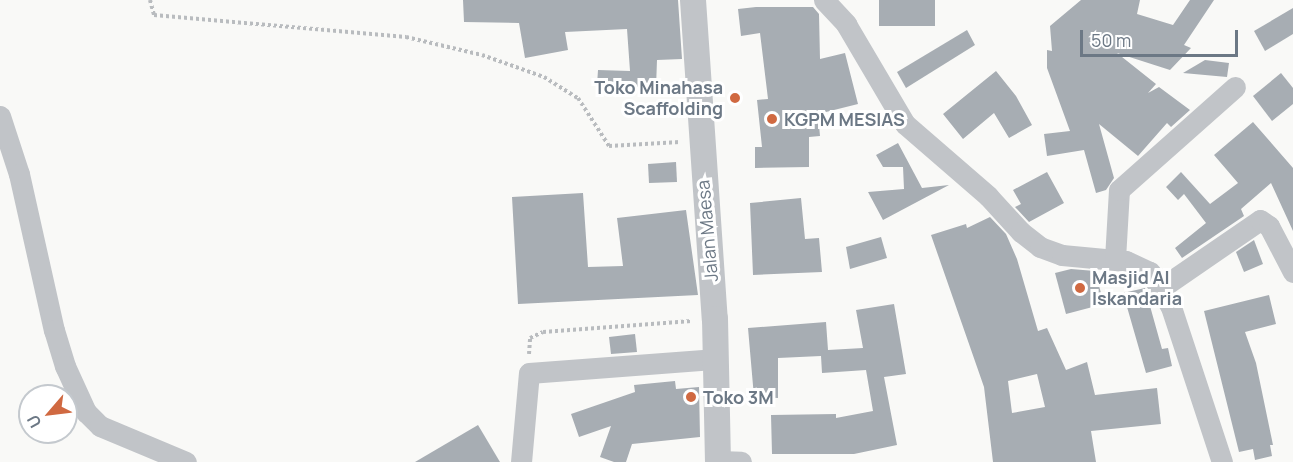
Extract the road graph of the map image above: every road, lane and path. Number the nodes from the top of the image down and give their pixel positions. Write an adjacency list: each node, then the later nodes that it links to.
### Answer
1 (150, 0): 6 (path)
2 (693, 0): 6 (street, Jalan Maesa)
3 (836, 2): 7 (street)
4 (1235, 87): 7 (street)
5 (0, 116): 13 (street)
6 (700, 141): 10 (street, Jalan Maesa)
7 (1115, 259): 9 (street)
8 (1291, 262): 9 (street)
9 (1161, 288): 17 (street)
10 (715, 319): 11 (street, Jalan Maesa); 12 (path)
11 (716, 359): 12 (street); 15 (street, Jalan Maesa)
12 (529, 373): 14 (street)
13 (186, 462)
14 (520, 462)
15 (718, 462): 16 (street)
16 (741, 462)
17 (1222, 462)

